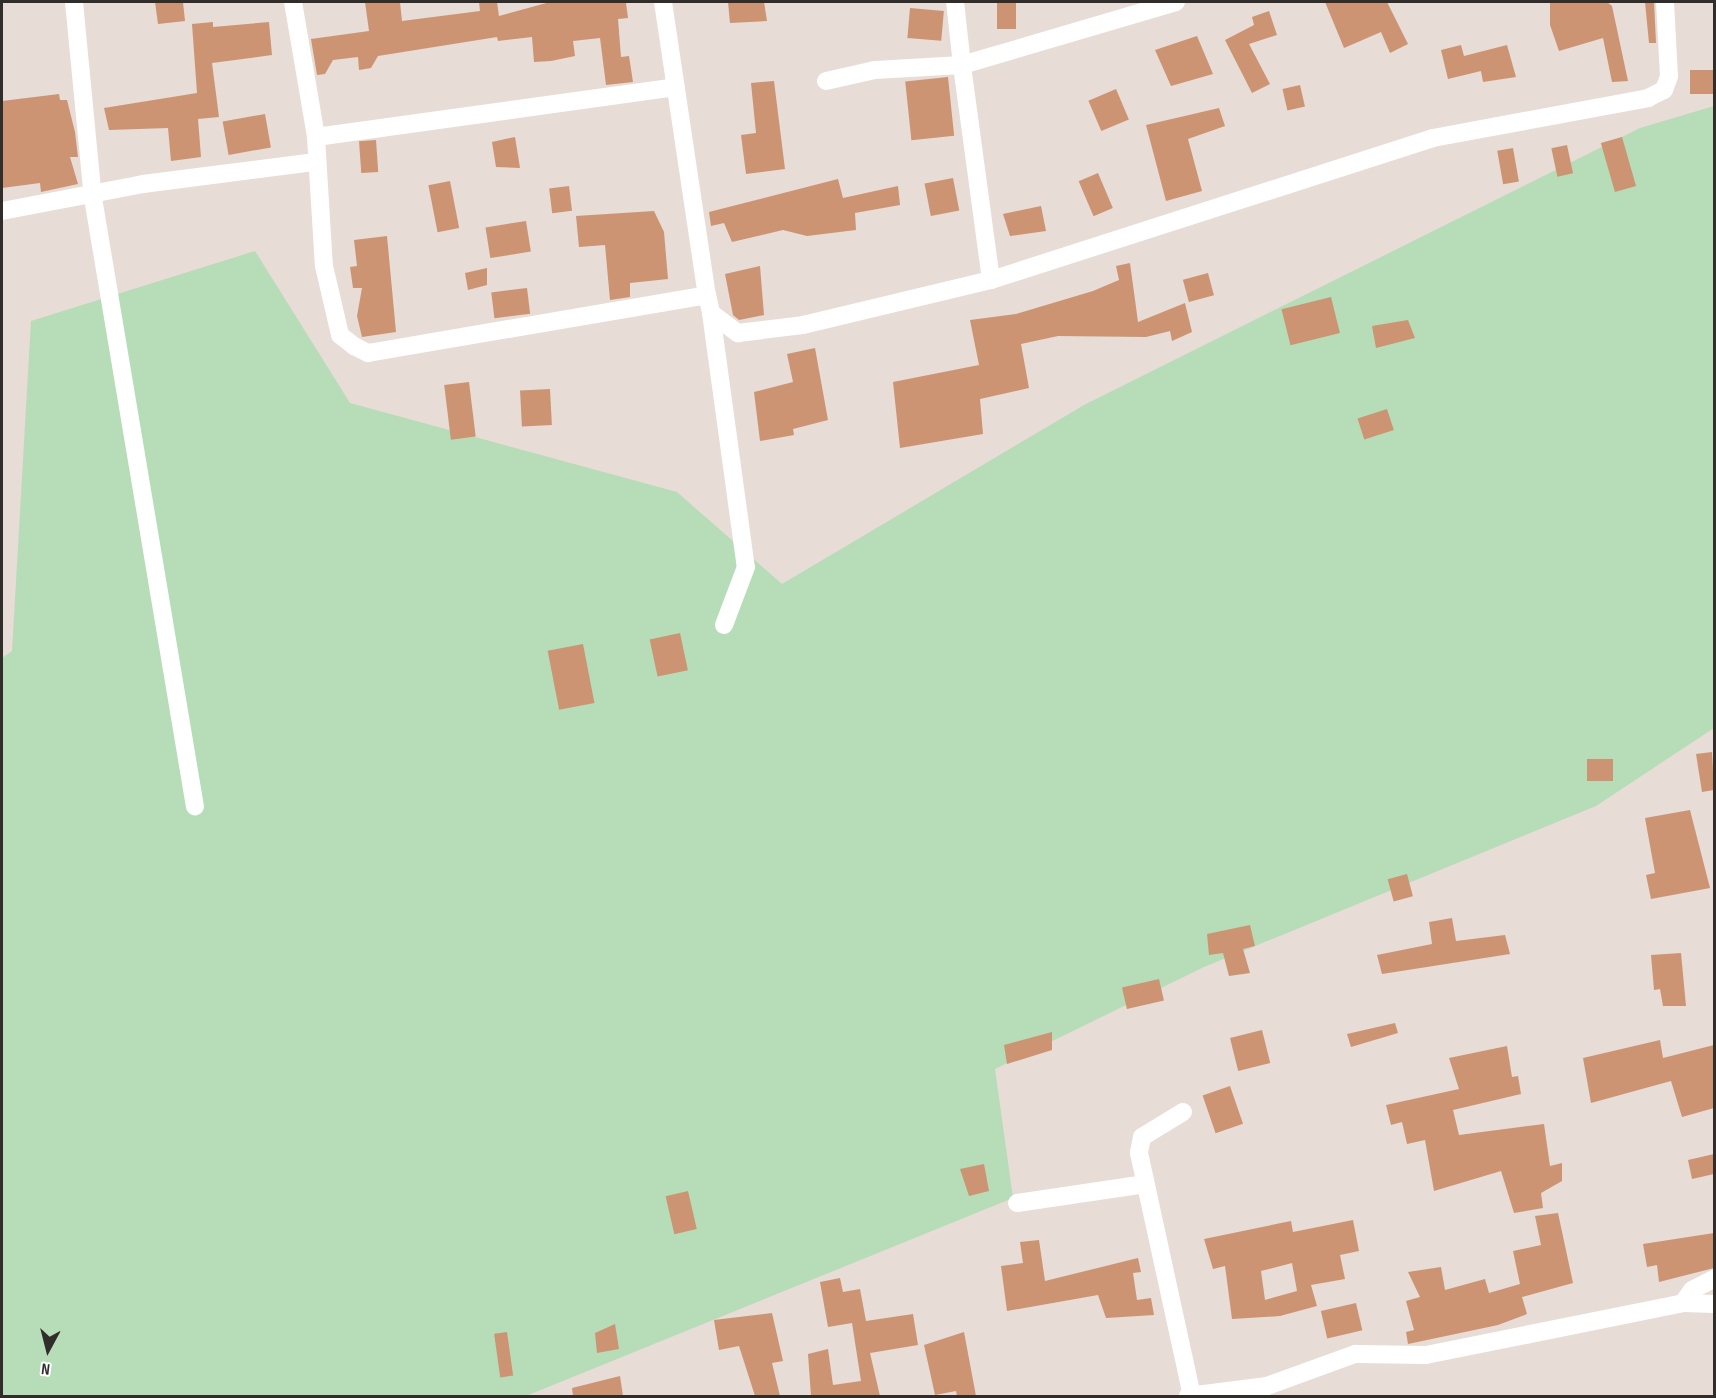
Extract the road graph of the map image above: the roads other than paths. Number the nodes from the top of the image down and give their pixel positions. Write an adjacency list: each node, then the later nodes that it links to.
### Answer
1 (74, 2): 12 (street)
2 (293, 2): 10 (street)
3 (663, 2): 9 (street)
4 (955, 2): 7 (street)
5 (1176, 2): 7 (street)
6 (1665, 2): 14 (street)
7 (962, 65): 8 (street); 14 (street)
8 (826, 81)
9 (676, 87): 10 (street); 15 (street)
10 (316, 137): 11 (street)
11 (314, 162): 12 (street); 15 (street)
12 (93, 198): 13 (street); 17 (street)
13 (2, 211)
14 (991, 280): 15 (street)
15 (709, 304): 16 (street)
16 (724, 625)
17 (195, 807)
18 (1183, 1112): 19 (street)
19 (1146, 1185): 20 (street); 24 (street)
20 (1017, 1203)
21 (1714, 1279): 22 (street)
22 (1683, 1303): 23 (street); 24 (street)
23 (1714, 1304)
24 (1190, 1396)

